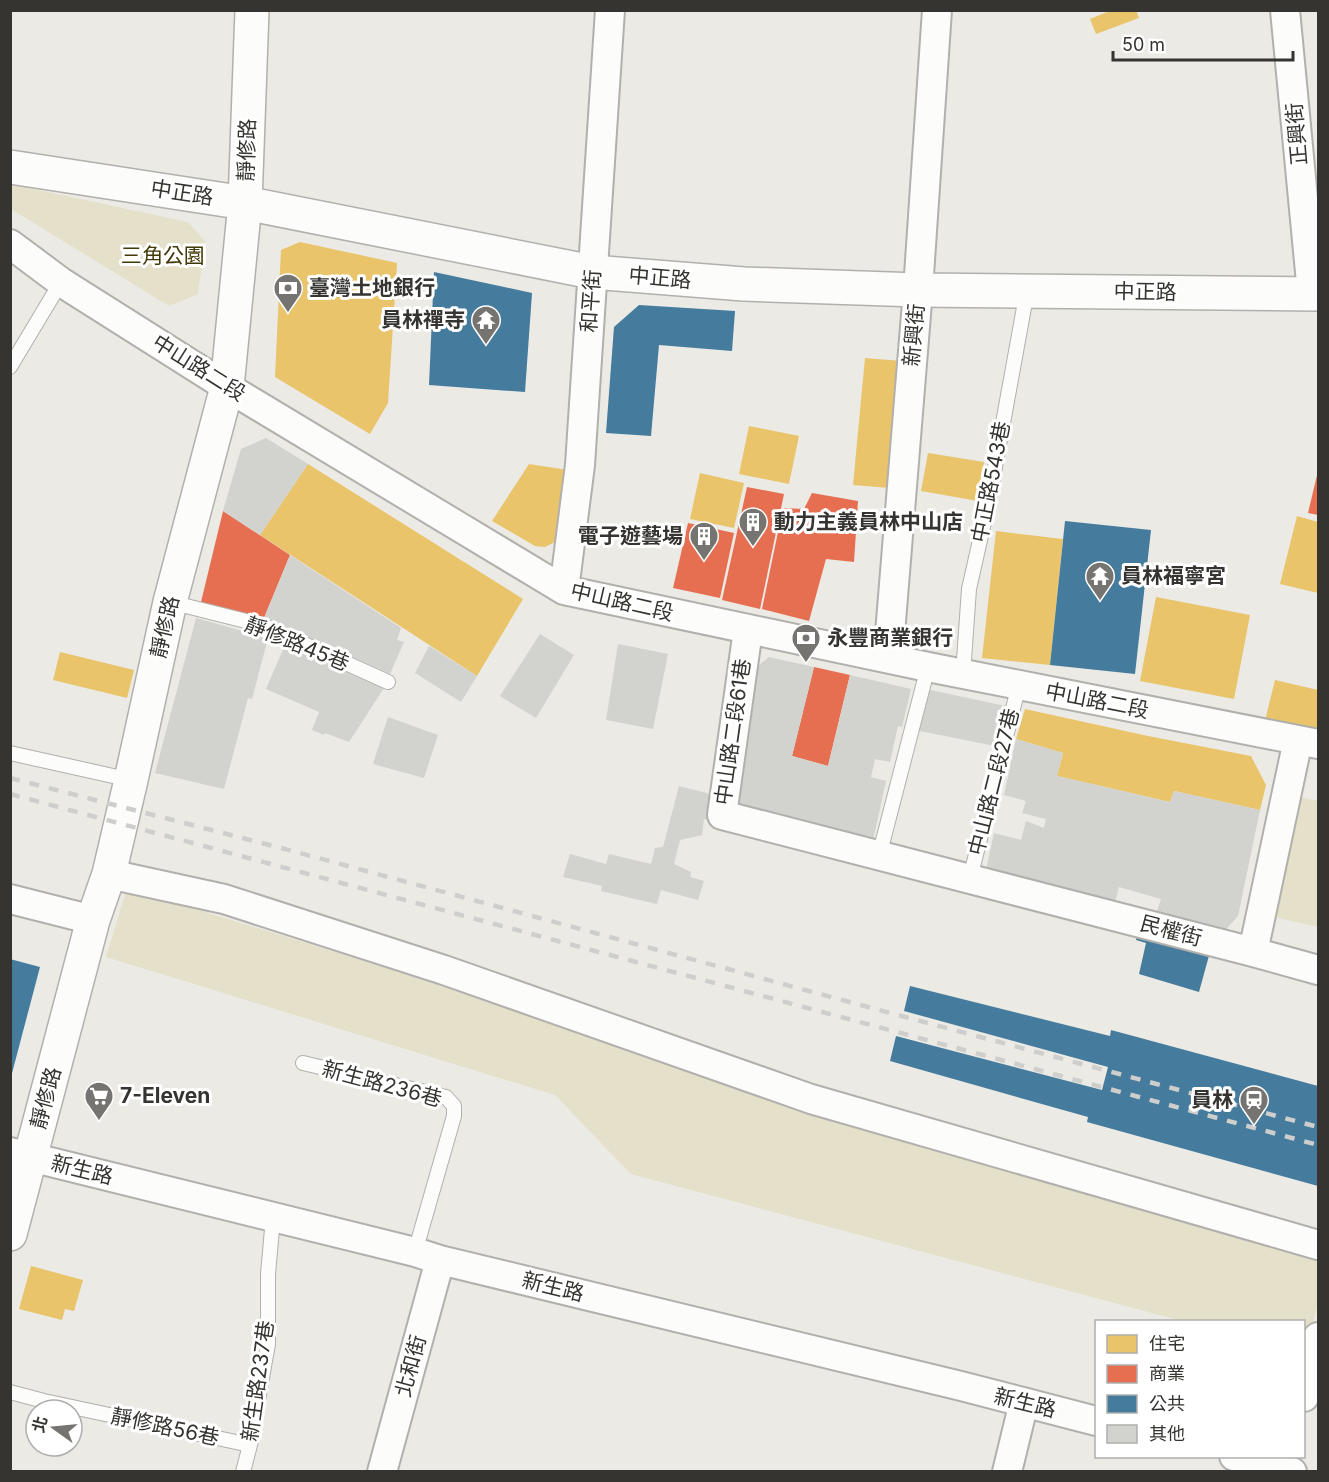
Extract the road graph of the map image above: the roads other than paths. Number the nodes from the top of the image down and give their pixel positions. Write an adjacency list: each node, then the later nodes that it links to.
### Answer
1 (252, 10): 6 (street, 靜修路)
2 (610, 10): 8 (street, 和平街)
3 (937, 10): 10 (street, 新興街)
4 (1285, 10): 12 (street, 正興街)
5 (10, 166): 6 (street, 中正路)
6 (245, 203): 8 (street, 中正路); 14 (street, 靜修路)
7 (10, 244): 9 (street, 中山路二段)
8 (592, 272): 10 (street, 中正路); 15 (street, 和平街)
9 (61, 282): 13 (lane); 14 (street, 中山路二段)
10 (918, 290): 11 (street, 中正路); 18 (street, 新興街)
11 (1027, 291): 12 (street, 中正路); 20 (lane, 中正路543巷)
12 (1315, 294)
13 (10, 367)
14 (227, 387): 15 (street, 中山路二段); 16 (street, 靜修路)
15 (564, 590): 17 (street, 中山路二段)
16 (170, 602): 21 (lane, 靜修路45巷); 25 (street, 靜修路)
17 (748, 630): 18 (street, 中山路二段); 26 (street, 中山路二段61巷)
18 (888, 658): 19 (street, 中山路二段)
19 (928, 667): 20 (street, 中山路二段); 26 (lane)
20 (963, 674): 22 (street, 中山路二段)
21 (388, 682)
22 (1018, 685): 23 (street, 中山路二段); 28 (lane, 中山路二段27巷)
23 (1308, 742): 31 (street)
24 (10, 753): 25 (lane)
25 (131, 780): 27 (street, 靜修路)
26 (879, 856): 28 (street, 民權街)
27 (109, 874): 30 (street, 靜修路); 37 (street)
28 (970, 878): 31 (street, 民權街)
29 (10, 899): 30 (street)
30 (93, 920): 34 (street, 靜修路)
31 (1253, 952): 32 (street, 民權街)
32 (1318, 970)
33 (303, 1063): 38 (lane, 新生路236巷)
34 (20, 1155): 35 (street, 新生路); 36 (street, 靜修路)
35 (273, 1218): 38 (street, 新生路); 44 (lane, 新生路237巷)
36 (10, 1234)
37 (1318, 1245)
38 (427, 1256): 42 (street, 新生路); 48 (street, 北和街)
39 (1318, 1337): 41 (street)
40 (10, 1392): 44 (lane, 靜修路56巷)
41 (1305, 1392)
42 (1024, 1402): 43 (street, 新生路); 49 (street)
43 (1095, 1421)
44 (250, 1445): 47 (lane, 新生路237巷)
45 (1245, 1458): 46 (street)
46 (1288, 1466)
47 (243, 1472)
48 (382, 1472)
49 (1007, 1472)

